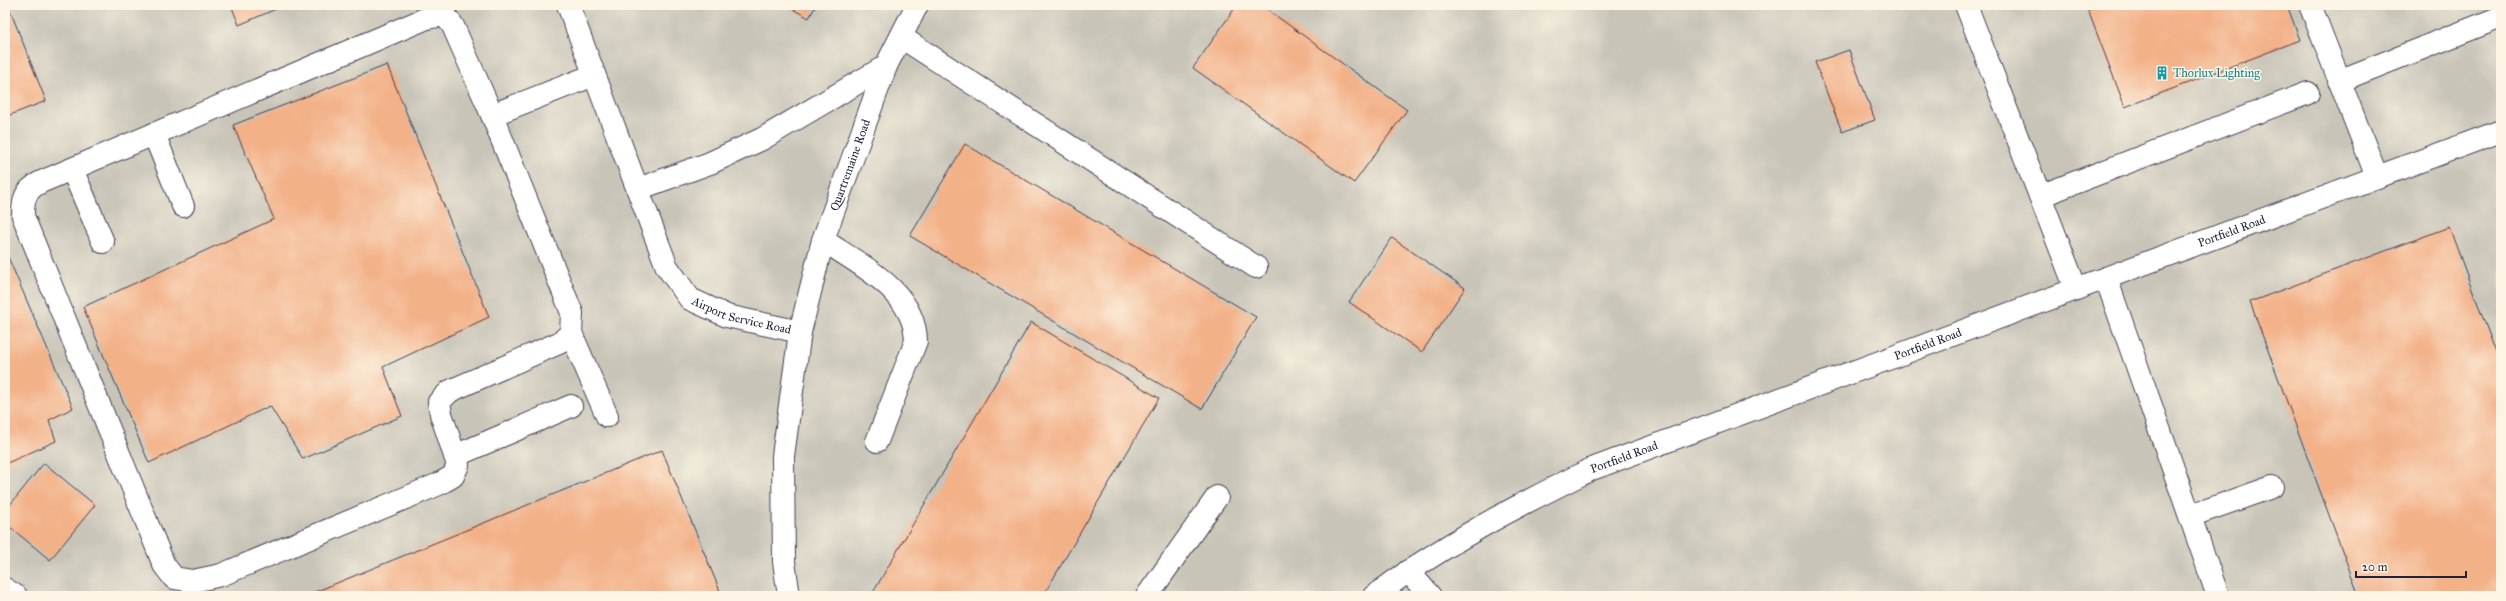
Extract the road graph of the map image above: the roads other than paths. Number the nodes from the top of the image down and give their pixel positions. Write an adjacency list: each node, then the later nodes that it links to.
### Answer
1 (568, 5): 8 (street, Airport Service Road)
2 (917, 5): 6 (street, Quartremaine Road)
3 (1966, 5): 17 (street)
4 (2310, 5): 9 (street)
5 (2501, 17): 9 (street)
6 (901, 37): 7 (street, Quartremaine Road); 21 (street)
7 (886, 66): 16 (street); 19 (street, Quartremaine Road)
8 (594, 75): 11 (street); 16 (street, Airport Service Road)
9 (2339, 80): 15 (street)
10 (2308, 93): 17 (street)
11 (492, 115): 13 (street); 25 (street)
12 (2501, 131): 15 (street, Portfield Road)
13 (154, 134): 14 (street); 18 (street)
14 (72, 169): 20 (street); 29 (street)
15 (2377, 177): 22 (street, Portfield Road)
16 (638, 189): 24 (street, Airport Service Road)
17 (2040, 196): 23 (street)
18 (184, 206)
19 (824, 240): 24 (street, Quartremaine Road); 28 (street)
20 (103, 242)
21 (1256, 267)
22 (2106, 278): 23 (street, Portfield Road); 32 (street)
23 (2076, 289): 33 (street, Portfield Road)
24 (800, 332): 36 (street, Airport Service Road)
25 (571, 333): 27 (street); 29 (street)
26 (570, 406): 29 (street)
27 (607, 416)
28 (877, 441)
29 (455, 456)
30 (2272, 487): 32 (street)
31 (1216, 497): 37 (street)
32 (2190, 516): 40 (street)
33 (1408, 571): 38 (street, Portfield Road); 39 (street)
34 (5, 589): 35 (street)
35 (16, 596)
36 (789, 596)
37 (1147, 596)
38 (1374, 596)
39 (1430, 596)
40 (2218, 596)

